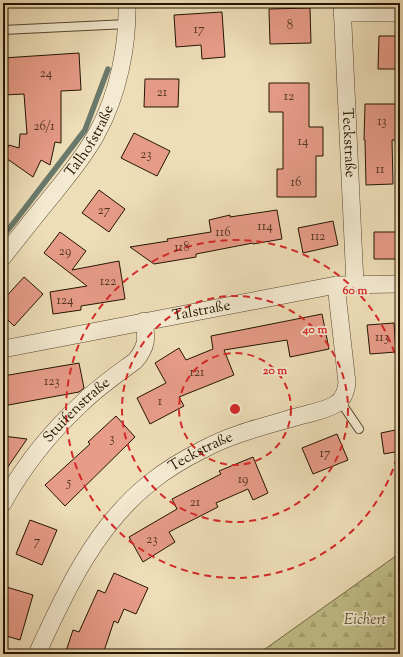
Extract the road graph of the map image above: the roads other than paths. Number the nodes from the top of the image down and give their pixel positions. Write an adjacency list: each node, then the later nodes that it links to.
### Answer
1 (126, 3): 4 (street, Talhofstraße)
2 (342, 8): 3 (street); 7 (street, Teckstraße)
3 (400, 13)
4 (126, 24): 5 (lane); 6 (street, Talhofstraße)
5 (3, 30)
6 (3, 257)
7 (355, 284): 8 (street, Talstraße); 9 (street, Talstraße)
8 (400, 284)
9 (336, 285): 10 (street, Talstraße); 12 (street)
10 (144, 322): 11 (street, Talstraße); 14 (street, Stuifenstraße)
11 (3, 348)
12 (340, 401): 13 (lane); 15 (street, Teckstraße)
13 (358, 429)
14 (3, 503)
15 (37, 654)

